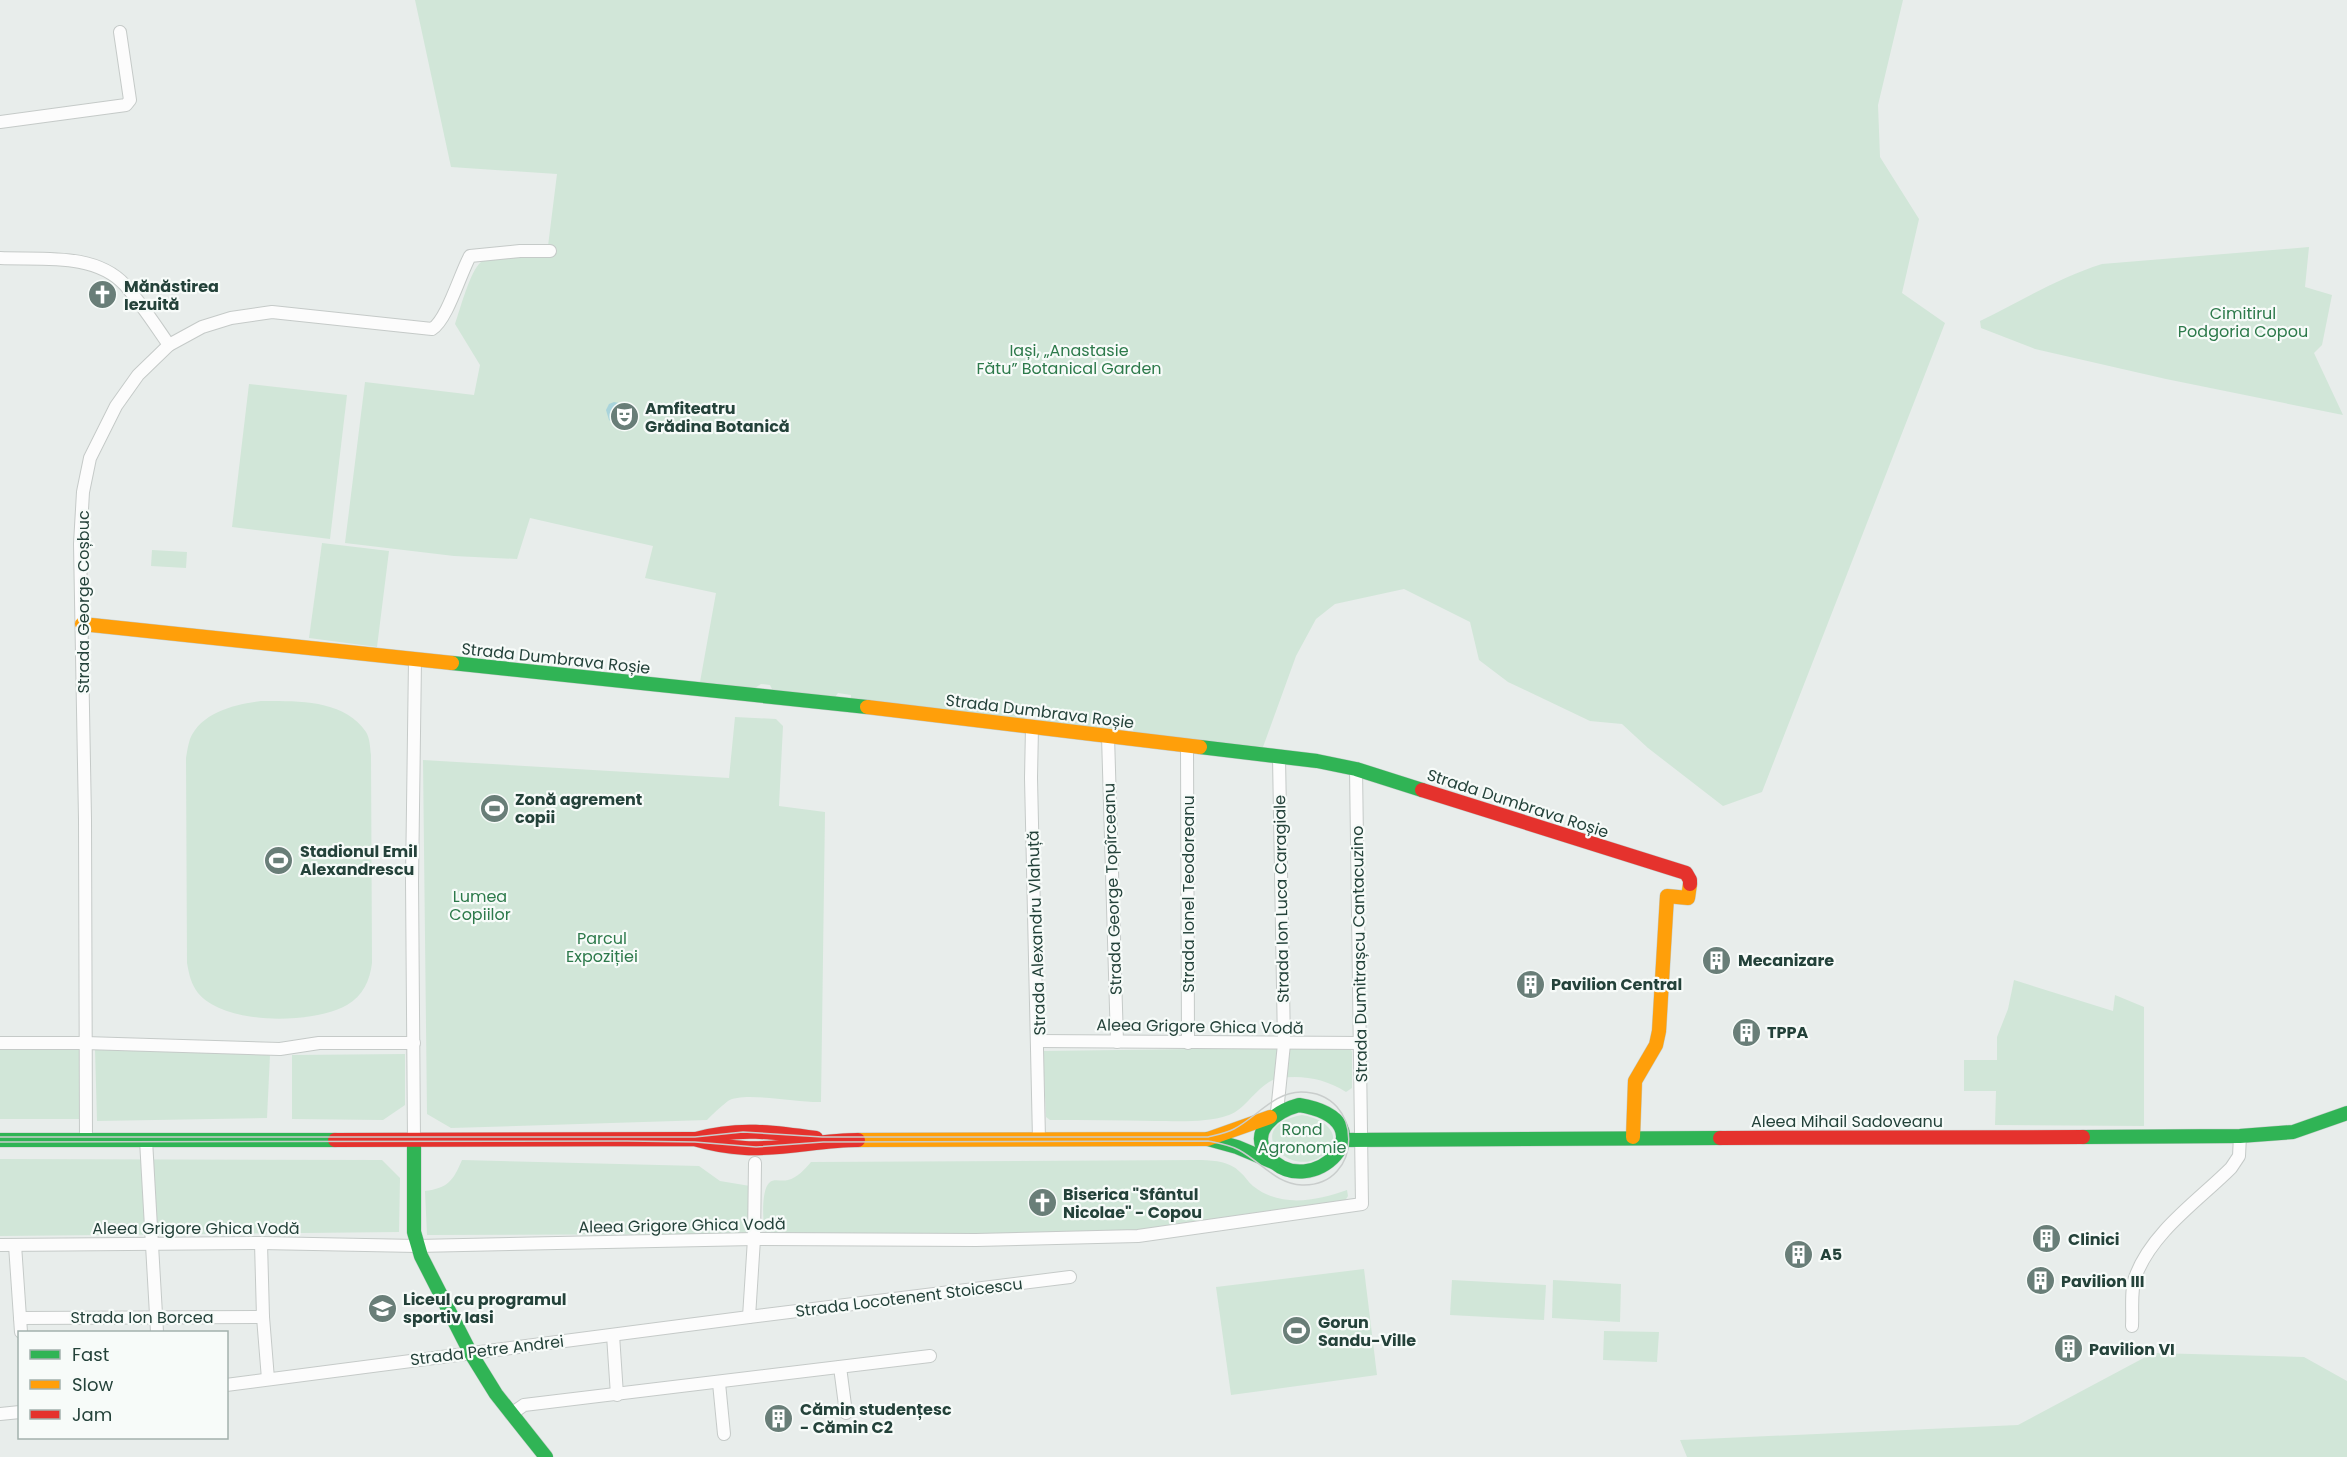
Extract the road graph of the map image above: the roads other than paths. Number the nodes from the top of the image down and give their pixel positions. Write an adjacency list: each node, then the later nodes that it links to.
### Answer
1 (120, 32): 2 (street)
2 (0, 122)
3 (550, 251): 5 (street, Strada George Coșbuc)
4 (0, 258): 5 (street)
5 (169, 345): 6 (street, Strada George Coșbuc)
6 (82, 624): 7 (main road, Strada Dumbrava Roșie); 17 (street, Strada George Coșbuc)
7 (416, 660): 8 (main road, Strada Dumbrava Roșie); 14 (street)
8 (1032, 727): 9 (main road, Strada Dumbrava Roșie); 13 (street, Strada Alexandru Vlahuță)
9 (1108, 736): 10 (main road, Strada Dumbrava Roșie); 15 (street, Strada George Topîrceanu)
10 (1187, 746): 11 (main road, Strada Dumbrava Roșie); 18 (street, Strada Ionel Teodoreanu)
11 (1279, 757): 12 (main road, Strada Dumbrava Roșie); 20 (street, Strada Ion Luca Caragiale)
12 (1356, 769): 19 (street, Strada Dumitrașcu Cantacuzino); 24 (main road, Strada Dumbrava Roșie)
13 (1038, 1041): 15 (street, Aleea Grigore Ghica Vodă); 26 (street, Strada Alexandru Vlahuță)
14 (414, 1042): 17 (street); 32 (street)
15 (1117, 1042): 18 (street, Aleea Grigore Ghica Vodă)
16 (0, 1043): 17 (street)
17 (85, 1043): 30 (street, Strada George Coșbuc)
18 (1188, 1043): 20 (street, Aleea Grigore Ghica Vodă)
19 (1361, 1043): 20 (street, Aleea Grigore Ghica Vodă); 28 (street, Strada Dumitrașcu Cantacuzino)
20 (1284, 1044): 22 (street, Strada Ion Luca Caragiale)
21 (2347, 1113): 23 (main road, Aleea Mihail Sadoveanu)
22 (1274, 1115): 27 (main road); 34 (main road); 35 (main road)
23 (2240, 1136): 24 (main road, Aleea Mihail Sadoveanu); 49 (street)
24 (1633, 1137): 28 (main road, Aleea Mihail Sadoveanu)
25 (694, 1139): 32 (main road); 33 (main road); 33 (main road)
26 (1040, 1139): 27 (main road); 33 (main road)
27 (1208, 1139): 35 (main road)
28 (1361, 1139): 34 (main road, Aleea Mihail Sadoveanu); 37 (street, Strada Dumitrașcu Cantacuzino)
29 (0, 1140): 30 (main road)
30 (86, 1140): 31 (main road)
31 (146, 1140): 32 (main road); 39 (street)
32 (414, 1140): 43 (main road)
33 (829, 1140)
34 (1343, 1140): 35 (main road)
35 (1273, 1162)
36 (755, 1163): 38 (street)
37 (1362, 1204): 38 (street, Aleea Grigore Ghica Vodă)
38 (754, 1239): 43 (street, Aleea Grigore Ghica Vodă); 47 (street)
39 (151, 1243): 40 (street, Aleea Grigore Ghica Vodă); 42 (street, Aleea Grigore Ghica Vodă); 45 (street)
40 (261, 1243): 43 (street, Aleea Grigore Ghica Vodă); 46 (street)
41 (0, 1245): 42 (street, Aleea Grigore Ghica Vodă)
42 (15, 1245): 48 (street)
43 (417, 1246): 53 (main road)
44 (1070, 1277): 47 (street, Strada Locotenent Stoicescu)
45 (157, 1317): 46 (street, Strada Ion Borcea); 48 (street, Strada Ion Borcea); 51 (street)
46 (263, 1317): 56 (street)
47 (749, 1317): 52 (street, Strada Petre Andrei)
48 (20, 1318): 50 (street)
49 (2132, 1326)
50 (21, 1331)
51 (157, 1331)
52 (613, 1335): 53 (street, Strada Petre Andrei); 59 (street)
53 (470, 1352): 56 (street, Strada Petre Andrei); 63 (main road)
54 (930, 1356): 55 (street)
55 (840, 1367): 57 (street); 61 (street)
56 (268, 1379): 58 (street, Strada Petre Andrei)
57 (719, 1383): 59 (street); 64 (street)
58 (228, 1385)
59 (617, 1395): 63 (street)
60 (18, 1412): 62 (street)
61 (846, 1413)
62 (0, 1414)
63 (511, 1414): 65 (main road)
64 (724, 1434)
65 (546, 1457)

